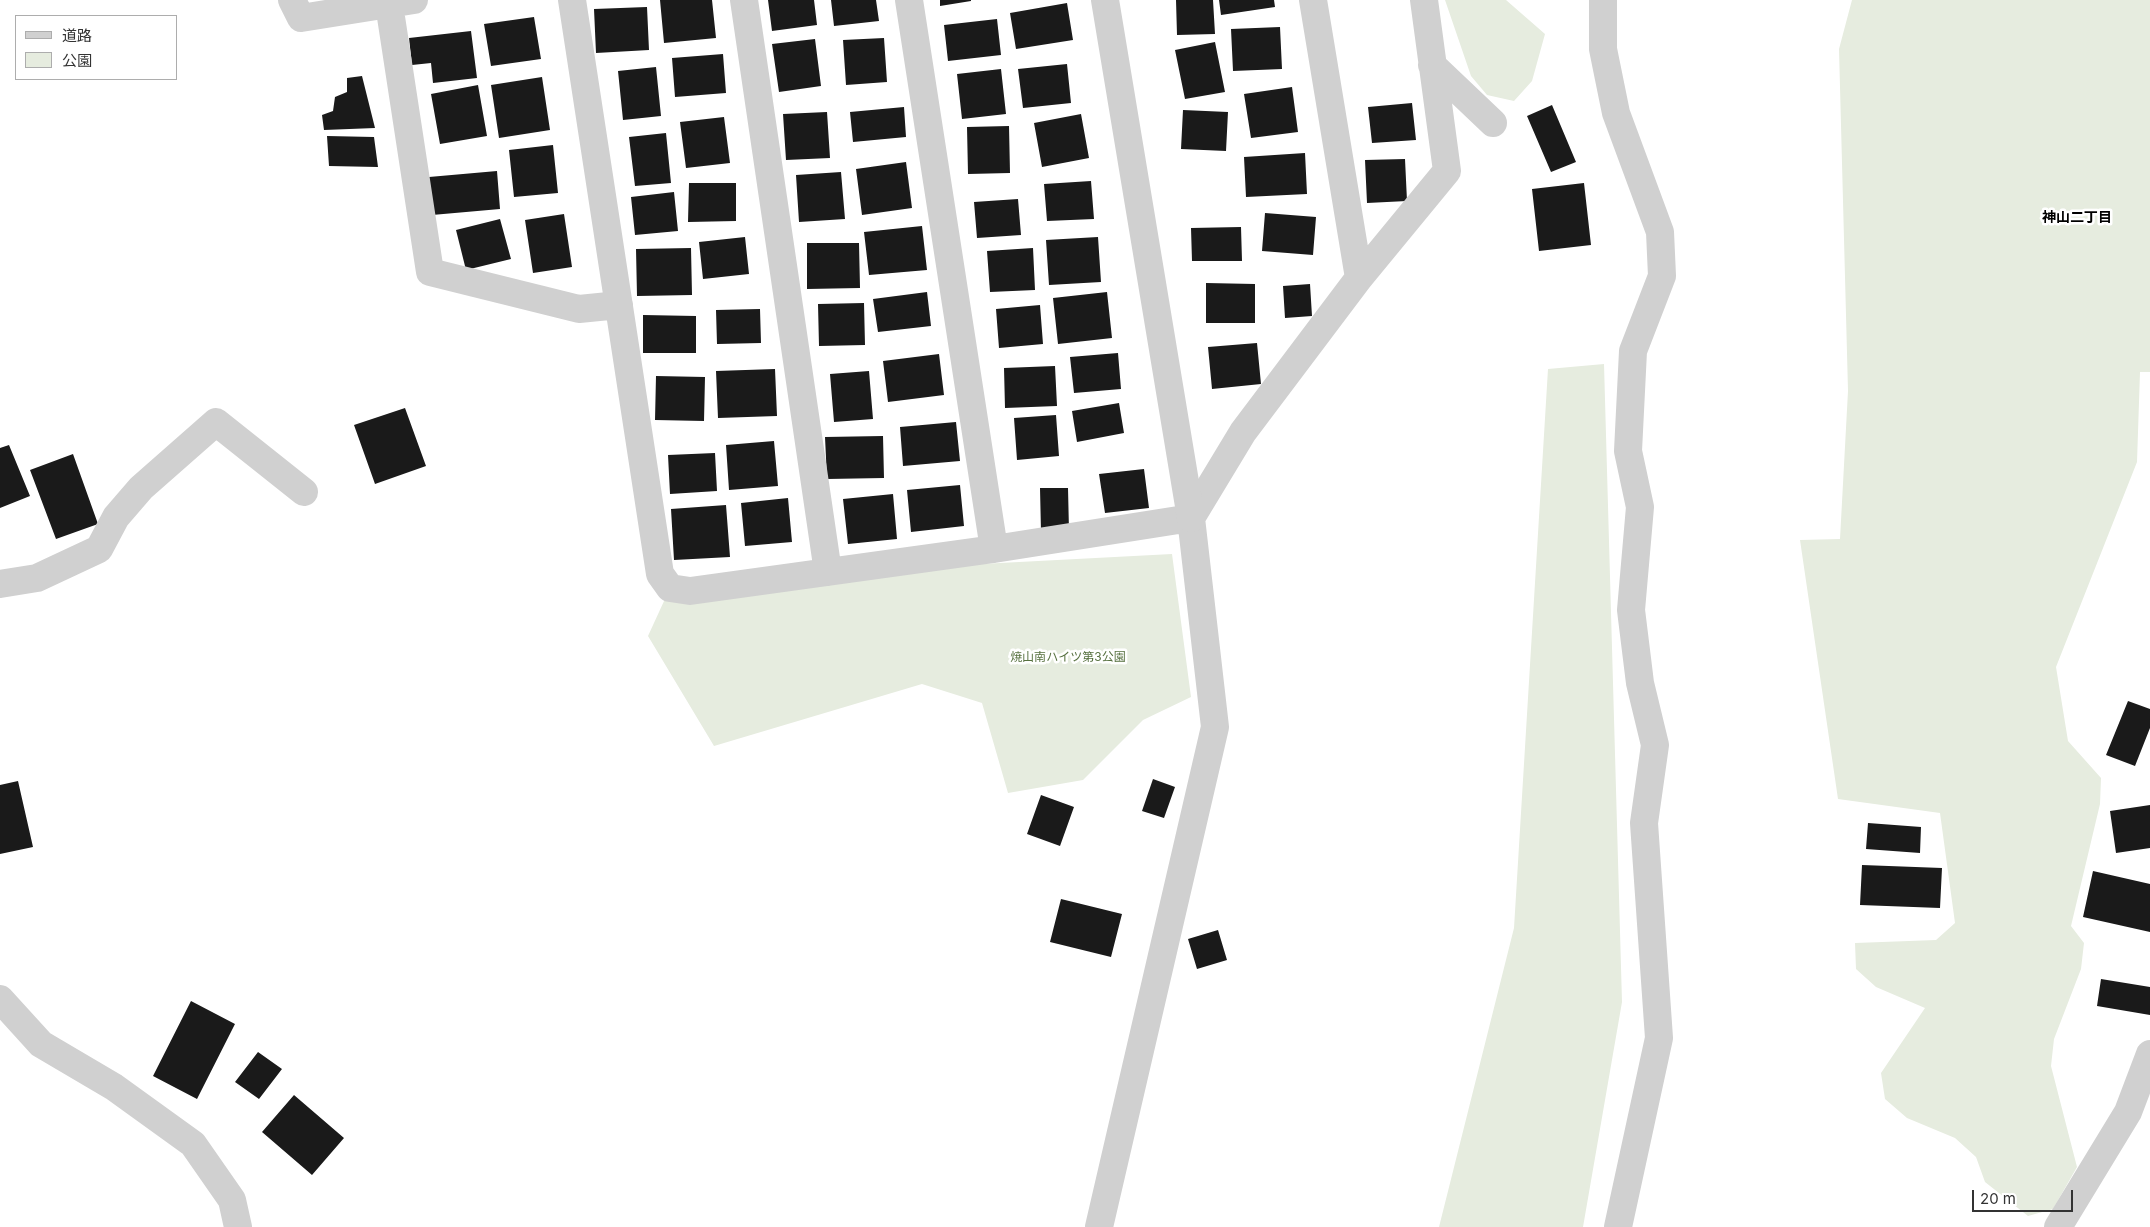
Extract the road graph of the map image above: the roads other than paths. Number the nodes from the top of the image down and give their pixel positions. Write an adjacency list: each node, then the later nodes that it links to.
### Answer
1 (292, 0): 9 (street)
2 (572, 0): 13 (street)
3 (744, 0): 17 (street)
4 (909, 0): 16 (street)
5 (1105, 0): 15 (street)
6 (1313, 0): 12 (street)
7 (1424, 0): 10 (street)
8 (1603, 0): 23 (street)
9 (401, 2): 13 (street)
10 (1432, 65): 11 (street); 12 (street)
11 (1493, 122)
12 (1359, 278): 15 (street)
13 (619, 305): 17 (street)
14 (304, 492): 18 (street)
15 (1190, 518): 16 (street); 22 (street)
16 (994, 550): 17 (street)
17 (828, 572)
18 (0, 584)
19 (0, 999): 21 (street)
20 (2150, 1054): 24 (street)
21 (238, 1227)
22 (1099, 1227)
23 (1618, 1227)
24 (2058, 1227)

